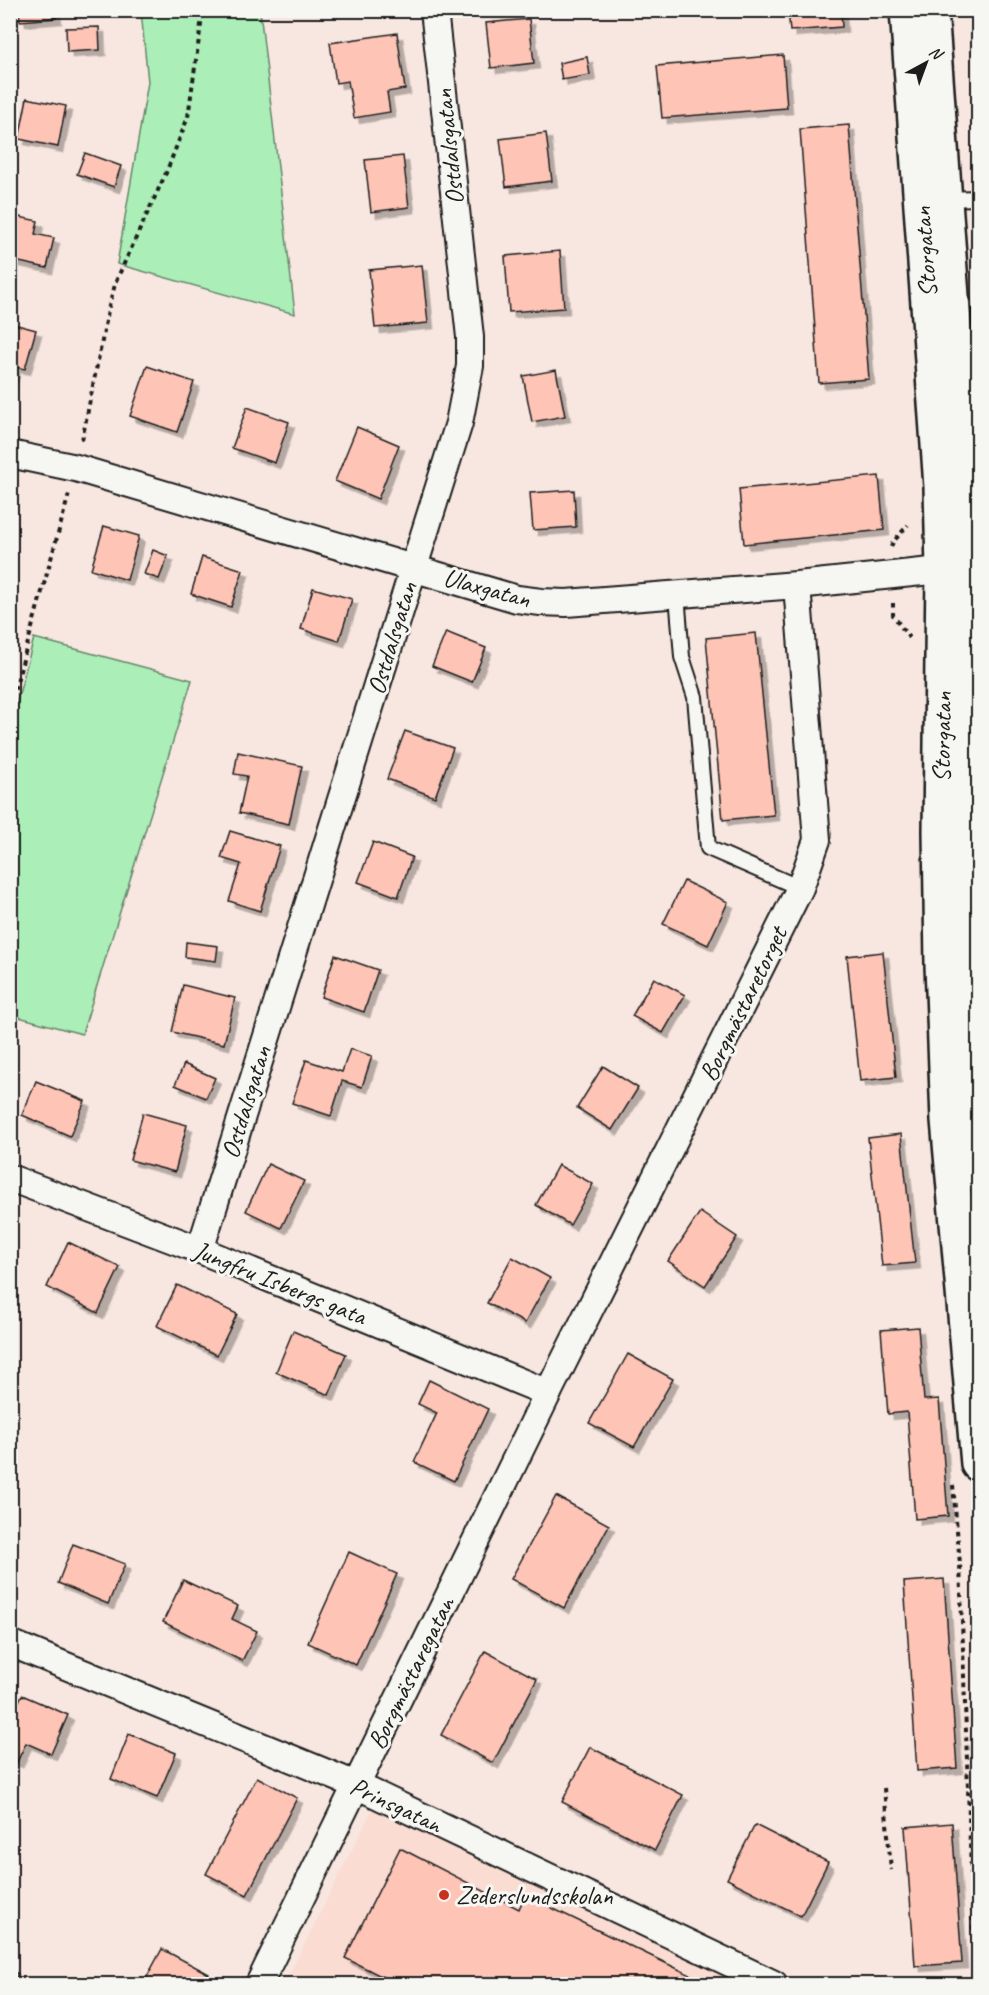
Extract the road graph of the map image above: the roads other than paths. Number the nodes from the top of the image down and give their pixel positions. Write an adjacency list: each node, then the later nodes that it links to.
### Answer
1 (434, 10): 8 (street, Ostdalsgatan)
2 (907, 10): 5 (main road, Storgatan)
3 (931, 10): 5 (main road, Storgatan)
4 (978, 198): 5 (lane)
5 (933, 199): 7 (main road, Storgatan)
6 (10, 454): 8 (street, Ulaxgatan)
7 (963, 567): 9 (street, Ulaxgatan); 12 (main road, Storgatan); 16 (main road, Storgatan)
8 (414, 568): 10 (street, Ulaxgatan); 14 (street, Ostdalsgatan)
9 (796, 585): 10 (street, Ulaxgatan); 11 (street, Borgmästaretorget)
10 (677, 594): 11 (lane)
11 (800, 888): 15 (street, Borgmästaretorget)
12 (978, 1173)
13 (10, 1178): 14 (street, Jungfru Isbergs gata)
14 (200, 1250): 15 (street, Jungfru Isbergs gata)
15 (548, 1393): 18 (street, Borgmästaregatan)
16 (978, 1464)
17 (10, 1643): 18 (street, Prinsgatan)
18 (356, 1785): 19 (street, Borgmästaregatan); 20 (street, Prinsgatan)
19 (259, 1984)
20 (774, 1984)

